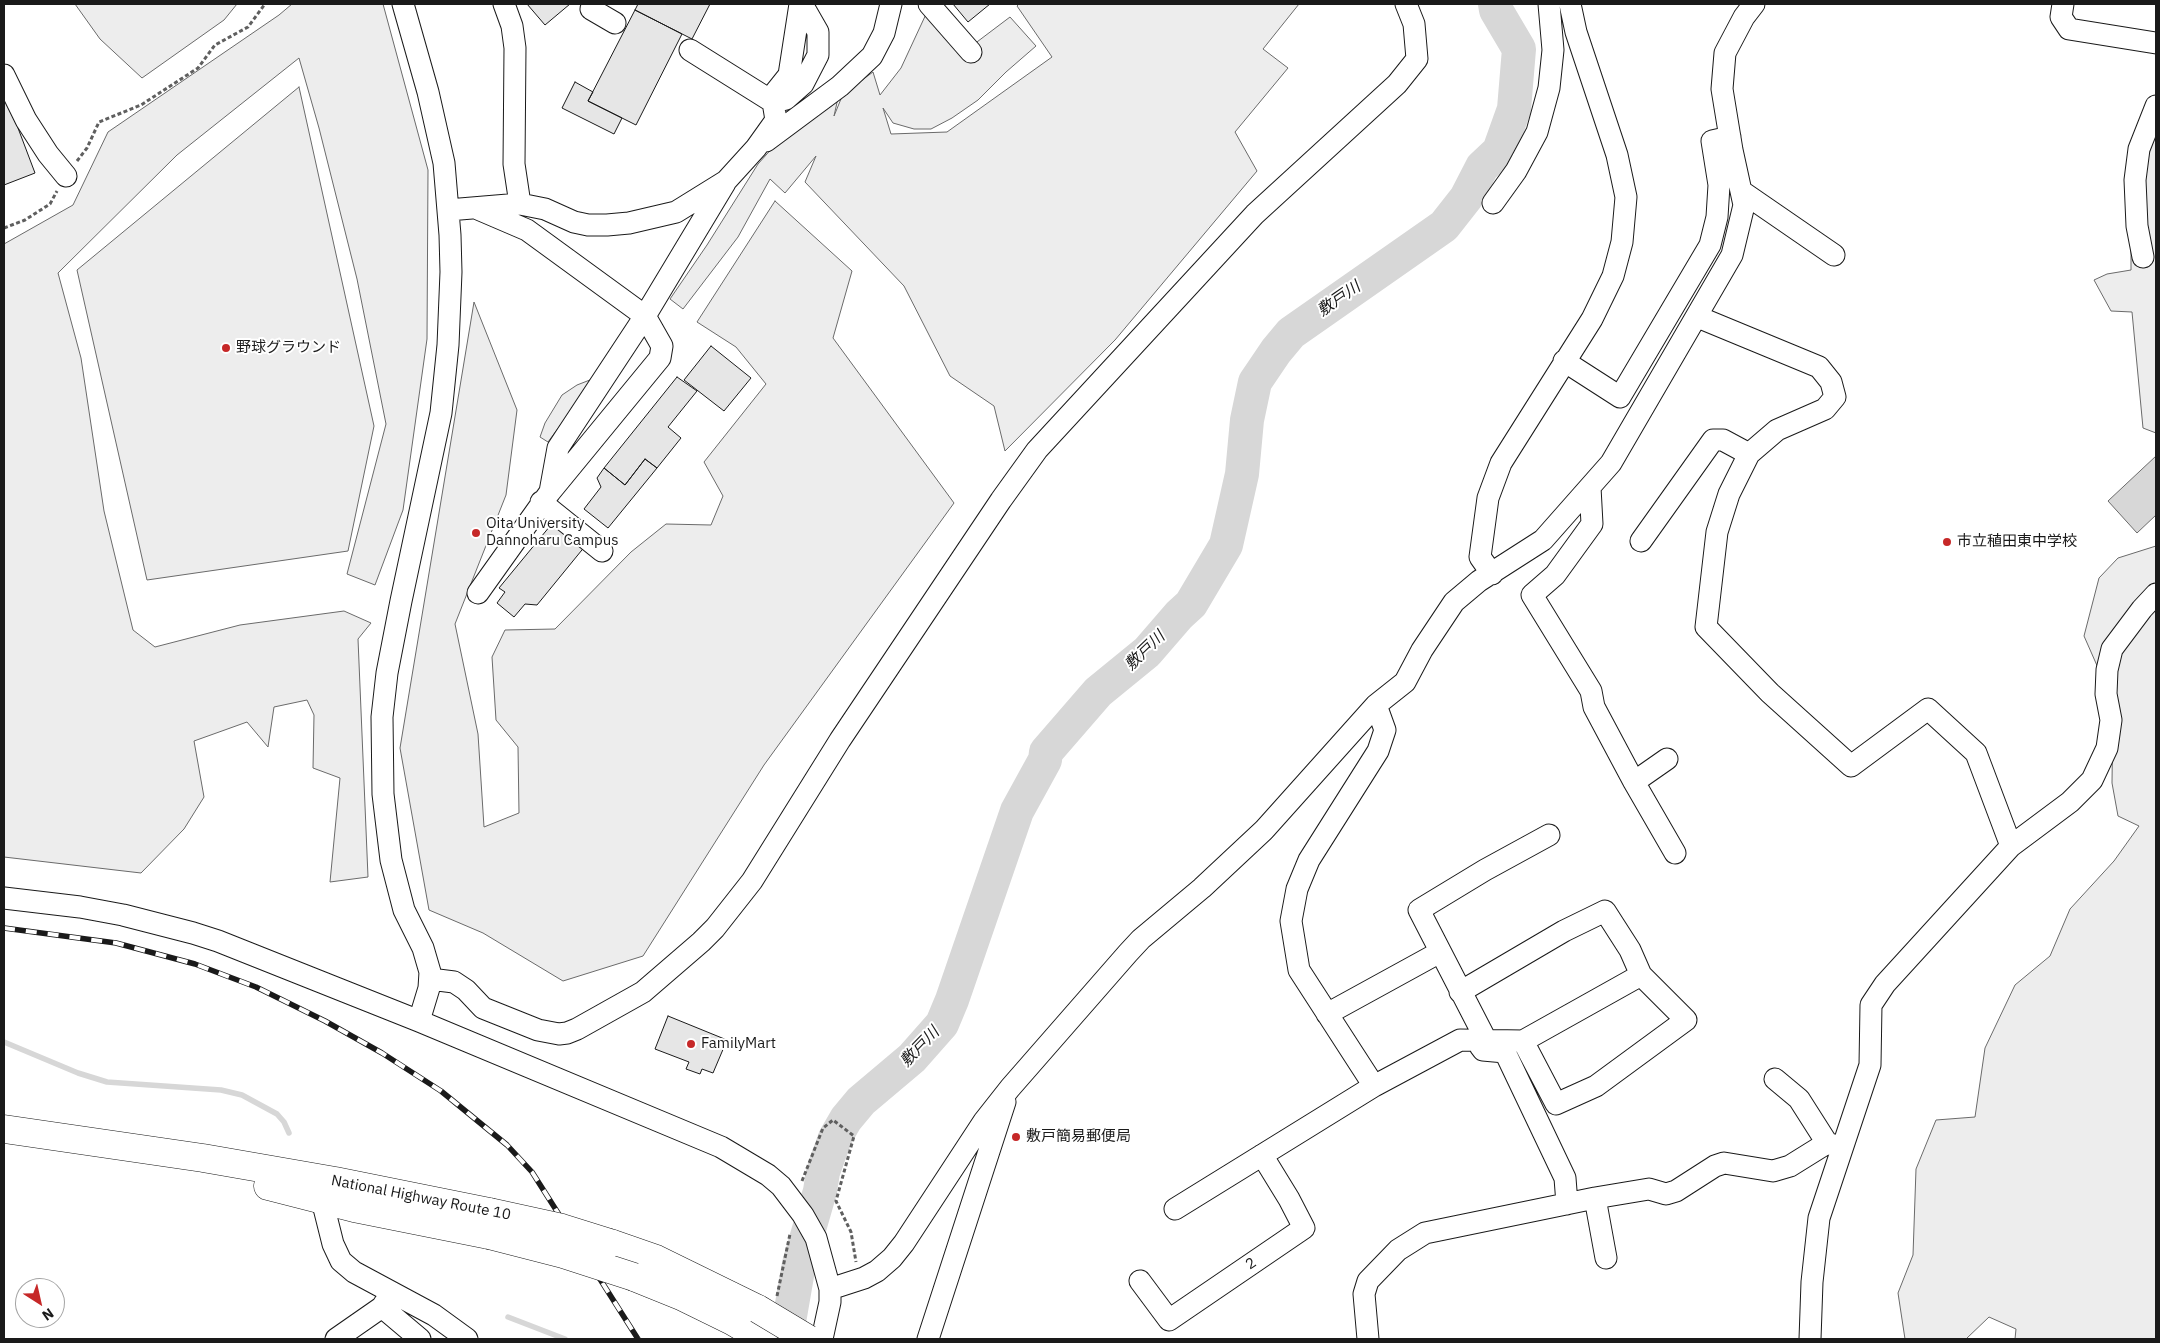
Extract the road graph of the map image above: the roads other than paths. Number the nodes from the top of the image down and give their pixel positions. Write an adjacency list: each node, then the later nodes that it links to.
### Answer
1 (402, 4): 27 (street)
2 (504, 4): 25 (street)
3 (594, 4): 12 (street)
4 (801, 4): 17 (street)
5 (891, 4): 20 (street)
6 (929, 4): 15 (street)
7 (1406, 4): 50 (street)
8 (1548, 4): 24 (street)
9 (1570, 4): 32 (street)
10 (1754, 4): 19 (street)
11 (2063, 4): 13 (street)
12 (615, 23)
13 (2156, 43)
14 (690, 50): 17 (street)
15 (971, 52)
16 (4, 75): 21 (street)
17 (773, 102): 20 (street)
18 (2156, 106): 29 (street)
19 (1730, 137): 23 (street); 32 (street)
20 (756, 148): 22 (street)
21 (66, 176)
22 (726, 181): 25 (street); 30 (street)
23 (1742, 198): 28 (street); 31 (street)
24 (1493, 203)
25 (520, 204): 26 (street)
26 (474, 207): 27 (street); 30 (street)
27 (448, 210): 50 (street)
28 (1834, 254)
29 (2143, 257)
30 (645, 316): 35 (street); 35 (street)
31 (1698, 316): 33 (street); 34 (street)
32 (1564, 361): 38 (street)
33 (1749, 454): 36 (street); 45 (street)
34 (1590, 487): 38 (street); 43 (street)
35 (546, 497): 37 (street); 39 (street)
36 (1640, 541)
37 (602, 551)
38 (1492, 574): 41 (street)
39 (478, 593)
40 (2156, 594): 45 (street)
41 (1376, 705): 52 (street); 58 (street)
42 (1667, 759): 43 (street)
43 (1634, 782): 46 (street)
44 (1549, 835): 48 (street)
45 (2011, 846): 60 (street)
46 (1675, 853)
47 (4, 898): 53 (street)
48 (1440, 952): 51 (street); 52 (street)
49 (1641, 975): 51 (street); 55 (street); 55 (street)
50 (430, 979): 53 (street)
51 (1460, 992): 54 (street)
52 (1327, 1014): 57 (street)
53 (419, 1021): 69 (street)
54 (1481, 1040): 55 (street); 57 (street); 64 (street)
55 (1523, 1040)
56 (1774, 1078): 60 (street)
57 (1374, 1086): 61 (street)
58 (1010, 1088): 69 (street); 77 (street)
59 (8, 1129): 62 (highway, National Highway Route 10)
60 (1834, 1145): 63 (street); 79 (street)
61 (1262, 1155): 65 (street); 68 (street, 2)
62 (328, 1191): 66 (highway, National Highway Route 10); 70 (street)
63 (1595, 1198): 64 (street); 67 (street)
64 (1567, 1204): 78 (street)
65 (1175, 1209)
66 (489, 1223): 71 (highway, National Highway Route 10, bridge); 71 (highway, National Highway Route 10, bridge)
67 (1606, 1258)
68 (1140, 1281)
69 (830, 1289): 76 (street)
70 (387, 1300): 72 (street); 73 (street); 74 (street)
71 (762, 1321): 75 (highway, National Highway Route 10, bridge)
72 (336, 1339)
73 (420, 1339)
74 (467, 1339)
75 (808, 1339)
76 (822, 1339)
77 (928, 1339)
78 (1368, 1339)
79 (1810, 1339)

